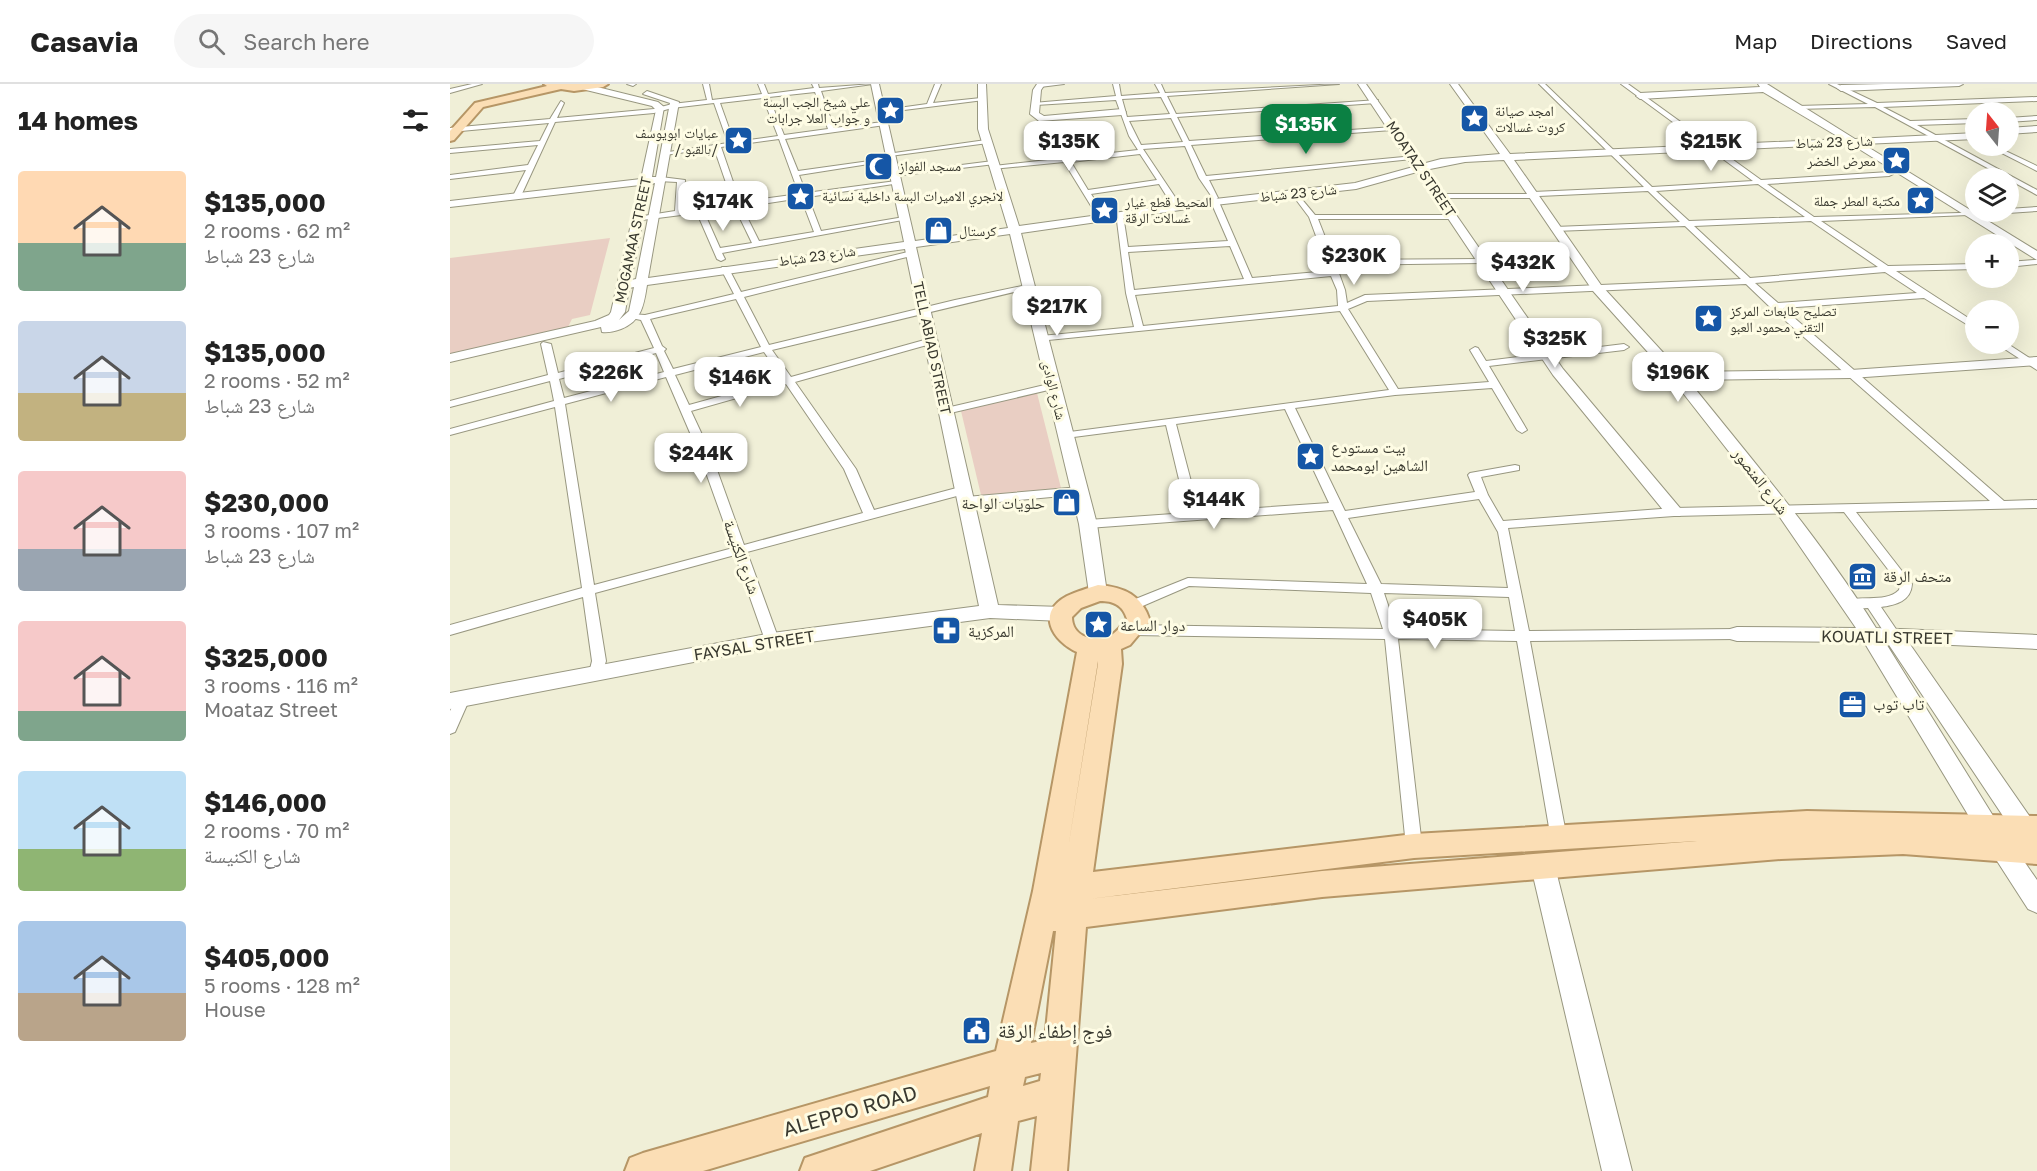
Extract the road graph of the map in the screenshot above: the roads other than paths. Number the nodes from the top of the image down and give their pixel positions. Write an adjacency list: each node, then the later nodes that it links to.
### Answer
1 (479, 84): 27 (street)
2 (539, 84): 54 (main road)
3 (603, 84): 22 (main road)
4 (631, 84): 42 (main road)
5 (706, 84): 37 (street)
6 (761, 84): 30 (street)
7 (873, 84): 23 (street); 47 (main road, TELL ABIAD STREET)
8 (938, 84): 40 (street)
9 (982, 84): 34 (main road, شارع الوادى)
10 (1061, 84): 20 (street)
11 (1116, 84): 32 (street)
12 (1158, 84): 28 (street)
13 (1336, 84): 25 (street)
14 (1362, 84): 36 (main road, MOATAZ STREET)
15 (1454, 84): 72 (main road, شارع المنصور)
16 (1542, 84): 69 (street)
17 (1624, 84): 31 (street)
18 (1832, 84): 26 (street)
19 (1959, 84): 26 (main road)
20 (1040, 85): 39 (main road)
21 (553, 86): 22 (main road); 54 (main road)
22 (585, 87): 42 (main road)
23 (816, 87): 30 (street); 55 (street)
24 (1762, 87): 31 (main road); 44 (main road); 61 (main road)
25 (1275, 88): 28 (street); 29 (street)
26 (1841, 88): 41 (street)
27 (450, 91)
28 (1164, 95): 32 (street); 46 (street)
29 (1282, 95)
30 (765, 96): 37 (street); 60 (street)
31 (1640, 96): 67 (street)
32 (1119, 98): 39 (street); 45 (street)
33 (2037, 99): 41 (street)
34 (981, 100): 40 (street); 62 (main road, شارع الوادى)
35 (1288, 101): 43 (street)
36 (1376, 101): 43 (street); 53 (main road, MOATAZ STREET)
37 (713, 102): 42 (street); 65 (street)
38 (561, 103): 50 (street)
39 (1036, 103): 45 (main road)
40 (930, 104): 47 (street)
41 (1876, 105): 44 (street); 52 (street)
42 (667, 108): 50 (street); 71 (main road, MOGAMAA STREET); 85 (main road, MOGAMAA STREET)
43 (1294, 108): 46 (street)
44 (1798, 108): 61 (main road)
45 (1124, 116): 46 (street); 68 (street)
46 (1174, 116): 64 (street)
47 (882, 117): 55 (street); 78 (main road, TELL ABIAD STREET)
48 (2037, 118): 49 (street)
49 (2019, 119)
50 (552, 121): 54 (street); 63 (street)
51 (1965, 121): 52 (street)
52 (1909, 123): 58 (street)
53 (1392, 128): 64 (street); 75 (main road, MOATAZ STREET)
54 (452, 130)
55 (832, 130): 60 (street)
56 (2037, 132): 57 (main road)
57 (2019, 133)
58 (1932, 136): 59 (main road, شارع 23 شباط); 61 (main road, شارع 23 شباط); 91 (street)
59 (1965, 136)
60 (782, 138): 65 (street); 80 (street)
61 (1842, 140): 67 (main road, شارع 23 شباط); 81 (main road); 103 (main road)
62 (986, 142): 76 (main road, شارع الوادى); 78 (street)
63 (542, 143): 70 (street); 77 (street)
64 (1185, 143): 68 (street); 83 (street)
65 (732, 144): 66 (street)
66 (717, 146): 71 (street); 99 (street)
67 (1706, 146): 69 (main road, شارع 23 شباط); 87 (street)
68 (1140, 149): 74 (street); 86 (street)
69 (1609, 150): 72 (main road, شارع 23 شباط); 88 (street)
70 (450, 151)
71 (665, 153): 84 (main road, MOGAMAA STREET)
72 (1504, 155): 75 (main road, شارع 23 شباط); 92 (main road, شارع المنصور)
73 (2011, 156): 79 (street)
74 (1066, 160): 76 (street); 89 (street)
75 (1416, 162): 83 (street); 90 (main road, شارع 23 شباط); 94 (main road, MOATAZ STREET); 96 (main road, شارع 23 شباط)
76 (994, 166): 78 (street); 117 (main road, شارع الوادى)
77 (530, 167): 82 (street); 93 (street)
78 (893, 168): 80 (street); 95 (street); 113 (main road, TELL ABIAD STREET)
79 (2037, 169)
80 (795, 172): 95 (street)
81 (1889, 174): 87 (street); 104 (main road)
82 (450, 177)
83 (1203, 178): 96 (street)
84 (661, 179): 85 (main road); 106 (street); 109 (main road, MOGAMAA STREET)
85 (645, 181): 93 (main road); 112 (main road, MOGAMAA STREET)
86 (1161, 182): 89 (street); 97 (street)
87 (1758, 183): 88 (street); 114 (street)
88 (1650, 189): 92 (street); 116 (street)
89 (1086, 192): 107 (street)
90 (1295, 193): 96 (main road, شارع 23 شباط); 110 (street)
91 (2037, 193)
92 (1534, 195): 94 (street); 118 (main road, شارع المنصور)
93 (517, 196): 98 (main road)
94 (1438, 196): 111 (main road, MOATAZ STREET)
95 (804, 197): 99 (street); 119 (street)
96 (1215, 200): 97 (main road, شارع 23 شباط); 108 (main road, شارع 23 شباط); 122 (street)
97 (1175, 203): 107 (main road, شارع 23 شباط)
98 (450, 204)
99 (738, 206): 102 (street); 121 (street)
100 (2037, 209): 101 (street)
101 (2019, 210)
102 (700, 211): 106 (street); 125 (street)
103 (1965, 212)
104 (1954, 213): 105 (street); 114 (street); 120 (main road)
105 (1965, 213)
106 (679, 214): 109 (street)
107 (1100, 214): 117 (main road, شارع 23 شباط)
108 (1119, 215): 117 (main road, شارع 23 شباط); 124 (street)
109 (655, 217): 112 (street); 135 (main road, MOGAMAA STREET)
110 (1313, 217): 111 (street); 129 (street)
111 (1453, 218): 128 (main road, MOATAZ STREET)
112 (637, 219): 136 (main road, MOGAMAA STREET)
113 (904, 219): 119 (street); 123 (main road, TELL ABIAD STREET)
114 (1813, 220): 116 (street); 133 (street)
115 (1979, 222): 127 (main road)
116 (1688, 224): 118 (street); 137 (street)
117 (1013, 227): 123 (main road, شارع 23 شباط); 139 (main road, شارع الوادى)
118 (1555, 229): 140 (main road, شارع المنصور)
119 (818, 233): 121 (street)
120 (1989, 234)
121 (756, 243): 125 (street)
122 (1233, 243): 124 (street); 138 (street)
123 (910, 246): 132 (main road, شارع 23 شباط); 144 (street); 147 (main road, TELL ABIAD STREET)
124 (1124, 250): 141 (street)
125 (717, 251): 132 (street)
126 (2019, 251): 127 (main road)
127 (2036, 260): 130 (street)
128 (1482, 261): 129 (street); 142 (main road, MOATAZ STREET)
129 (1330, 263): 134 (street)
130 (2019, 263)
131 (1965, 266): 133 (street)
132 (724, 267): 135 (main road, شارع 23 شباط); 144 (street)
133 (1886, 269): 137 (street); 143 (street)
134 (1334, 273): 138 (street); 146 (street)
135 (642, 278): 136 (main road, شارع 23 شباط); 148 (main road, MOGAMAA STREET)
136 (624, 281): 160 (main road, MOGAMAA STREET)
137 (1747, 281): 140 (street); 145 (street)
138 (1249, 282): 141 (street)
139 (1028, 286): 147 (street); 151 (main road, شارع الوادى)
140 (1597, 288): 142 (street); 166 (main road, شارع المنصور)
141 (1130, 293): 150 (street)
142 (1505, 293): 146 (street); 159 (main road, MOATAZ STREET)
143 (1925, 295): 145 (street); 149 (street)
144 (740, 296): 148 (street); 155 (street)
145 (1774, 306): 165 (street)
146 (1343, 308): 150 (street); 171 (street)
147 (924, 309): 152 (main road, TELL ABIAD STREET); 155 (street)
148 (640, 317): 153 (main road, MOGAMAA STREET); 156 (street, شارع الكنيسة)
149 (1965, 320)
150 (1139, 329): 151 (street)
151 (1041, 339): 170 (main road, شارع الوادى)
152 (931, 342): 168 (street); 176 (main road, TELL ABIAD STREET)
153 (546, 344): 163 (main road, MOGAMAA STREET); 167 (street)
154 (1624, 347): 159 (street)
155 (766, 348): 164 (street); 168 (street)
156 (661, 350): 164 (street, شارع الكنيسة); 167 (street)
157 (1475, 350): 162 (street)
158 (2019, 354): 161 (street)
159 (1548, 356): 162 (street); 190 (main road, MOATAZ STREET)
160 (450, 358)
161 (2035, 363): 165 (main road)
162 (1482, 364): 169 (street)
163 (450, 366)
164 (669, 374): 172 (street); 175 (street, شارع الكنيسة)
165 (1851, 374): 166 (main road); 186 (street)
166 (1677, 376): 188 (main road, شارع المنصور)
167 (554, 377): 172 (street); 173 (street)
168 (788, 380): 175 (street); 191 (street)
169 (1494, 385): 171 (street); 178 (street)
170 (1053, 386): 176 (street); 180 (main road, شارع الوادى)
171 (1395, 392): 174 (street)
172 (560, 403): 179 (street); 197 (street)
173 (450, 404)
174 (1290, 406): 177 (street); 189 (street)
175 (686, 409): 195 (street, شارع الكنيسة)
176 (946, 411): 184 (main road, TELL ABIAD STREET)
177 (1170, 422): 180 (street); 192 (street)
178 (1522, 430)
179 (450, 432)
180 (1066, 435): 182 (main road, شارع الوادى)
181 (1515, 468): 183 (street)
182 (1080, 491): 184 (street); 193 (main road, شارع الوادى)
183 (1482, 495): 189 (street); 194 (street)
184 (965, 496): 191 (street); 203 (main road, TELL ABIAD STREET)
185 (2037, 504): 186 (street)
186 (2003, 506): 187 (street)
187 (1846, 507): 188 (street); 201 (street)
188 (1783, 508): 190 (street); 200 (main road, شارع المنصور)
189 (1340, 510): 192 (street); 196 (street)
190 (1674, 512): 194 (street)
191 (870, 516): 195 (street)
192 (1194, 516): 193 (street)
193 (1089, 524): 199 (main road, شارع الوادى)
194 (1500, 525): 198 (street)
195 (740, 550): 197 (street); 210 (street, شارع الكنيسة)
196 (1376, 588): 198 (street); 202 (street); 206 (street)
197 (587, 591): 205 (street); 213 (street)
198 (1515, 592): 209 (street)
199 (1098, 593): 202 (main road); 204 (main road)
200 (1851, 604): 201 (street); 208 (main road, شارع المنصور)
201 (1872, 604): 208 (street, شارع المنصور)
202 (1133, 605): 211 (main road)
203 (990, 611): 204 (main road, FAYSAL STREET); 210 (main road, FAYSAL STREET)
204 (1062, 614): 211 (main road)
205 (450, 630)
206 (1391, 633): 209 (street); 211 (street); 219 (street)
207 (1737, 634): 208 (main road, KOUATLI STREET); 209 (street)
208 (1882, 635): 212 (main road, KOUATLI STREET); 216 (main road, شارع المنصور); 217 (main road, شارع المنصور)
209 (1523, 636): 218 (street)
210 (772, 640): 213 (main road, FAYSAL STREET)
211 (1110, 641): 223 (main road); 224 (main road)
212 (2037, 642)
213 (596, 673): 214 (main road, FAYSAL STREET)
214 (456, 700): 215 (street)
215 (450, 728)
216 (1987, 826): 217 (main road); 218 (main road); 220 (main road, شارع المنصور)
217 (2033, 834)
218 (1559, 839): 219 (main road)
219 (1414, 846): 224 (main road)
220 (2002, 849): 221 (main road); 222 (main road); 225 (main road, شارع المنصور)
221 (2037, 852)
222 (1543, 867): 224 (main road); 235 (main road)
223 (1047, 891): 224 (main road); 226 (main road)
224 (1074, 901): 226 (main road); 227 (main road)
225 (2037, 901)
226 (1041, 919): 228 (main road)
227 (1059, 1053): 228 (main road, ALEPPO ROAD); 229 (main road)
228 (1010, 1064): 230 (main road); 231 (main road, ALEPPO ROAD)
229 (1055, 1094): 230 (main road); 234 (main road)
230 (1002, 1108): 232 (main road); 233 (main road)
231 (643, 1171)
232 (818, 1171)
233 (993, 1171)
234 (1048, 1171)
235 (1617, 1171)

